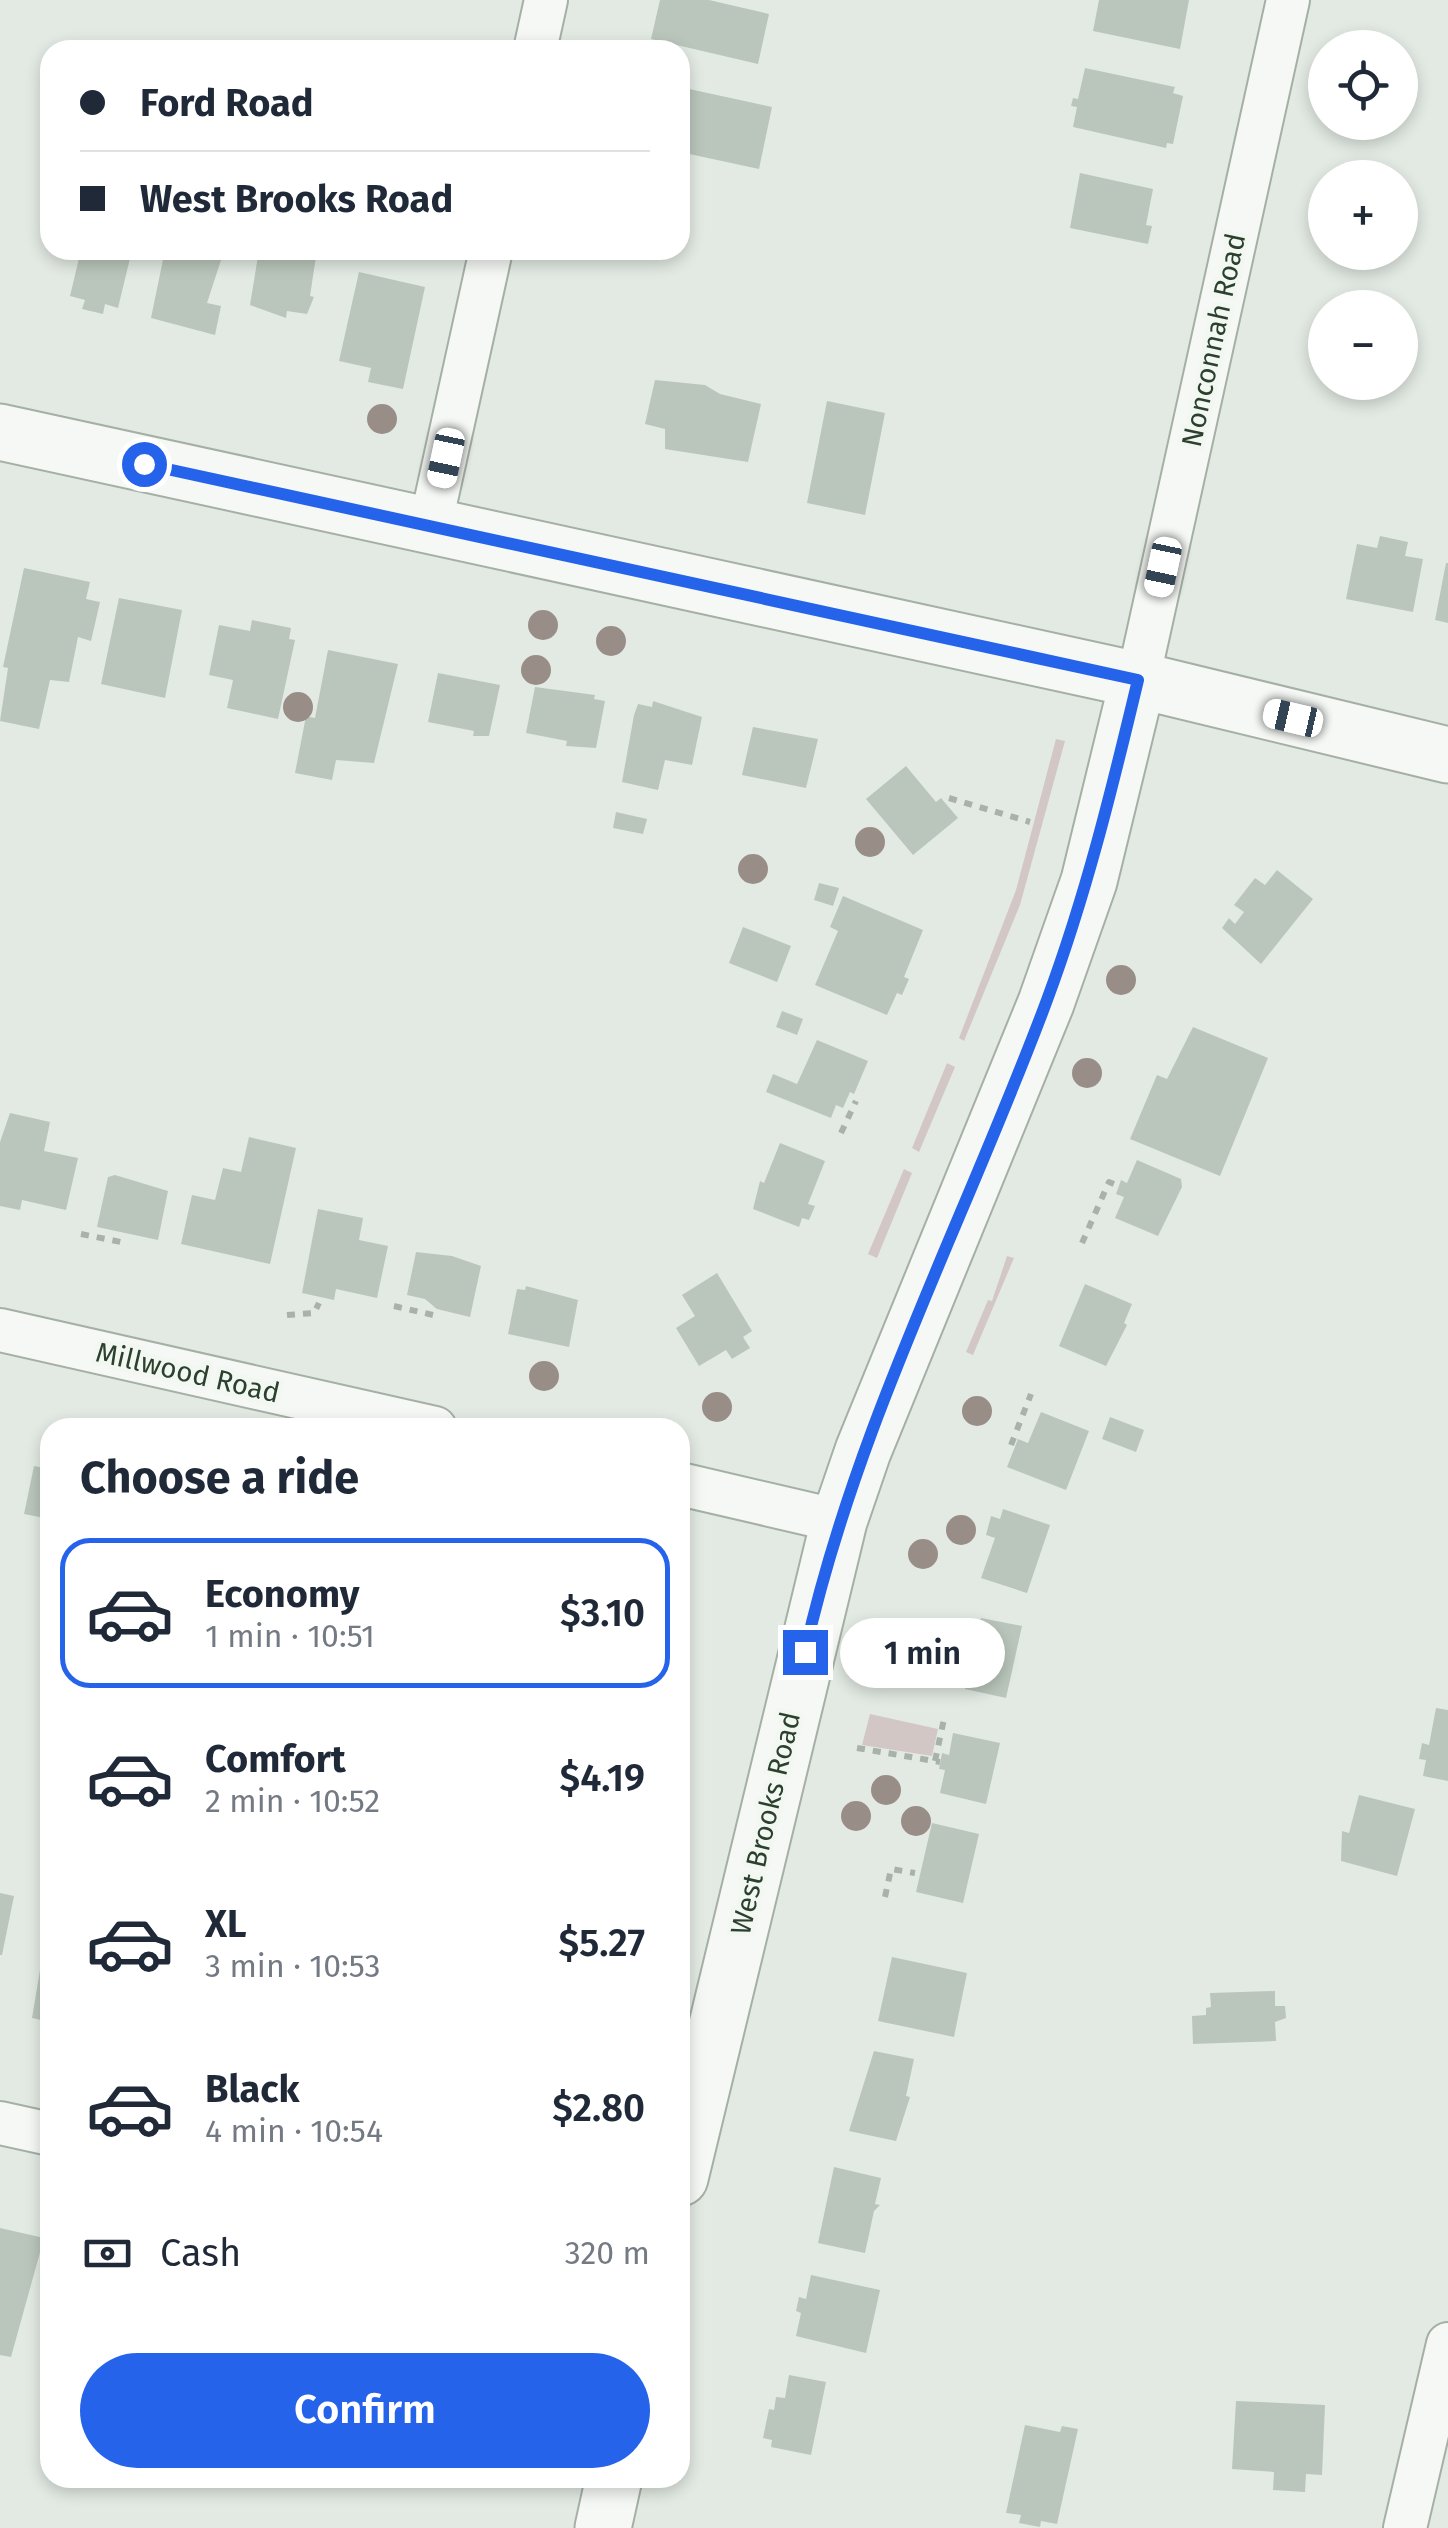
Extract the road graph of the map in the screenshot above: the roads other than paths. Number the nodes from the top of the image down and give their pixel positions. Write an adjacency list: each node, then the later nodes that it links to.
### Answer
1 (546, 0): 3 (street)
2 (1288, 0): 7 (street, Nonconnah Road)
3 (537, 40)
4 (489, 260): 6 (street)
5 (0, 432): 6 (street)
6 (430, 527): 7 (street)
7 (1138, 680): 8 (street); 12 (street, West Brooks Road)
8 (1448, 755)
9 (0, 1330): 10 (street, Millwood Road)
10 (391, 1418)
11 (690, 1486): 12 (street)
12 (839, 1521): 15 (street, West Brooks Road)
13 (0, 2123): 14 (street)
14 (40, 2132)
15 (690, 2137)
16 (1448, 2344): 19 (street)
17 (612, 2488): 18 (street)
18 (603, 2528)
19 (1405, 2528)

